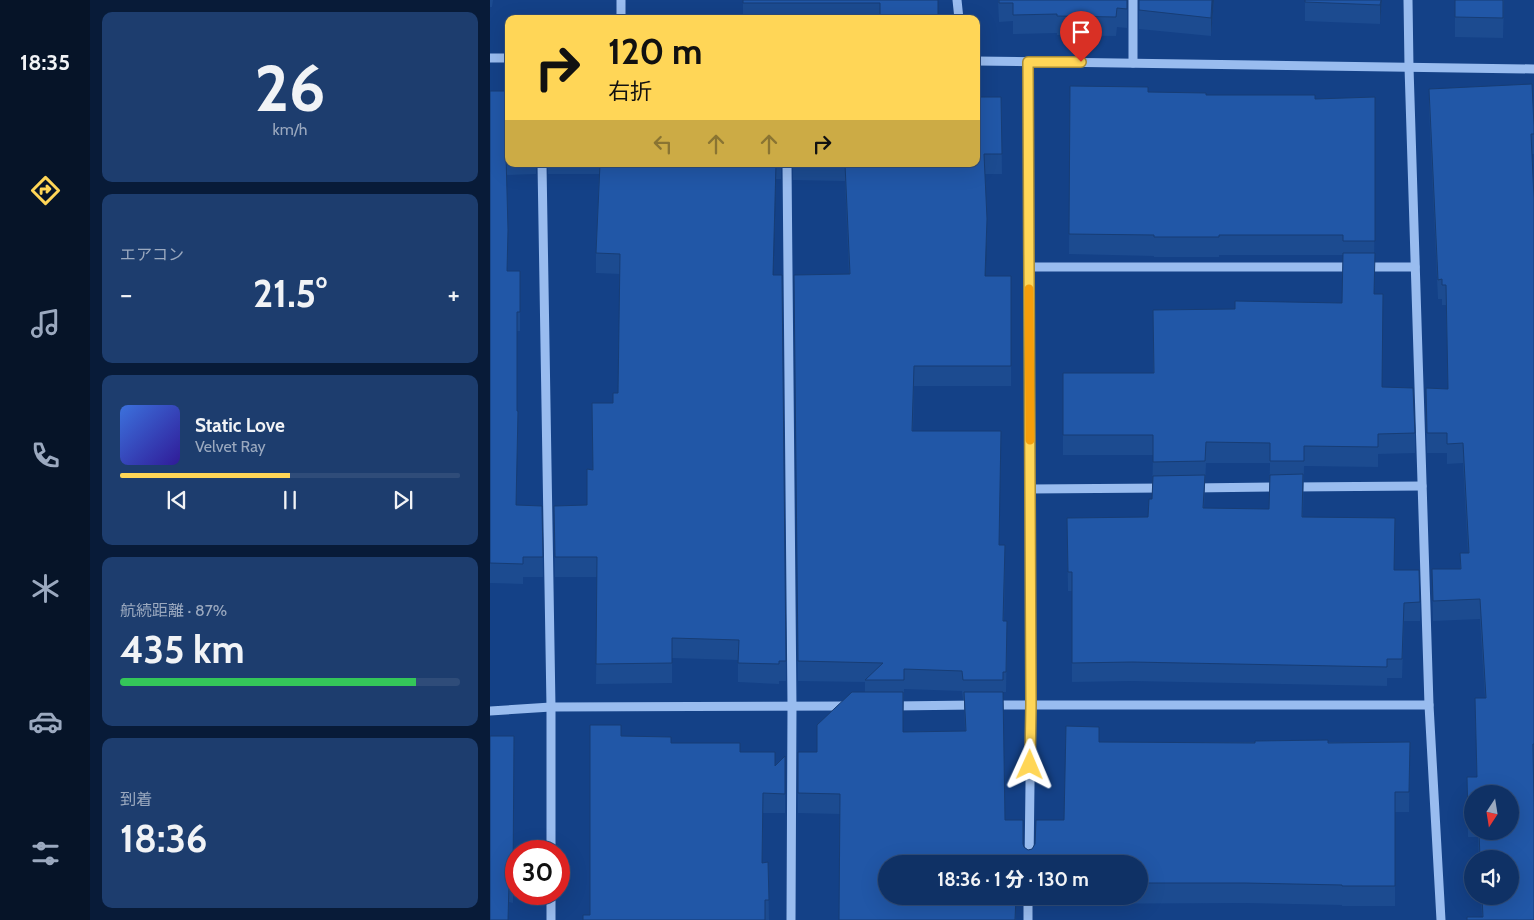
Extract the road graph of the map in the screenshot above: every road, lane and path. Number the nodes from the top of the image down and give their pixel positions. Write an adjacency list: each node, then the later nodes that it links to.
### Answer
1 (621, 0): 5 (street)
2 (957, 0): 6 (street)
3 (1133, 0): 11 (street)
4 (1408, 0): 12 (street)
5 (621, 15)
6 (959, 15)
7 (490, 58): 8 (street)
8 (505, 58)
9 (980, 61): 10 (street)
10 (1028, 62): 11 (street); 16 (street)
11 (1133, 63): 12 (street)
12 (1409, 67): 13 (street); 17 (street)
13 (1534, 68)
14 (542, 167): 27 (street)
15 (787, 167): 24 (street)
16 (1029, 267): 17 (street); 21 (street)
17 (1415, 267): 18 (street)
18 (1422, 486): 20 (street); 23 (street)
19 (1177, 488): 21 (street)
20 (1187, 488)
21 (1030, 490): 22 (street)
22 (1031, 705): 23 (street); 26 (street); 30 (street)
23 (1428, 705): 36 (street)
24 (792, 706): 25 (street); 27 (street); 34 (street)
25 (862, 706)
26 (882, 706)
27 (551, 707): 28 (street); 29 (street)
28 (490, 712)
29 (551, 840)
30 (1028, 855)
31 (550, 905): 33 (street)
32 (1028, 905): 35 (street)
33 (550, 920)
34 (792, 920)
35 (1028, 920)
36 (1441, 920)

